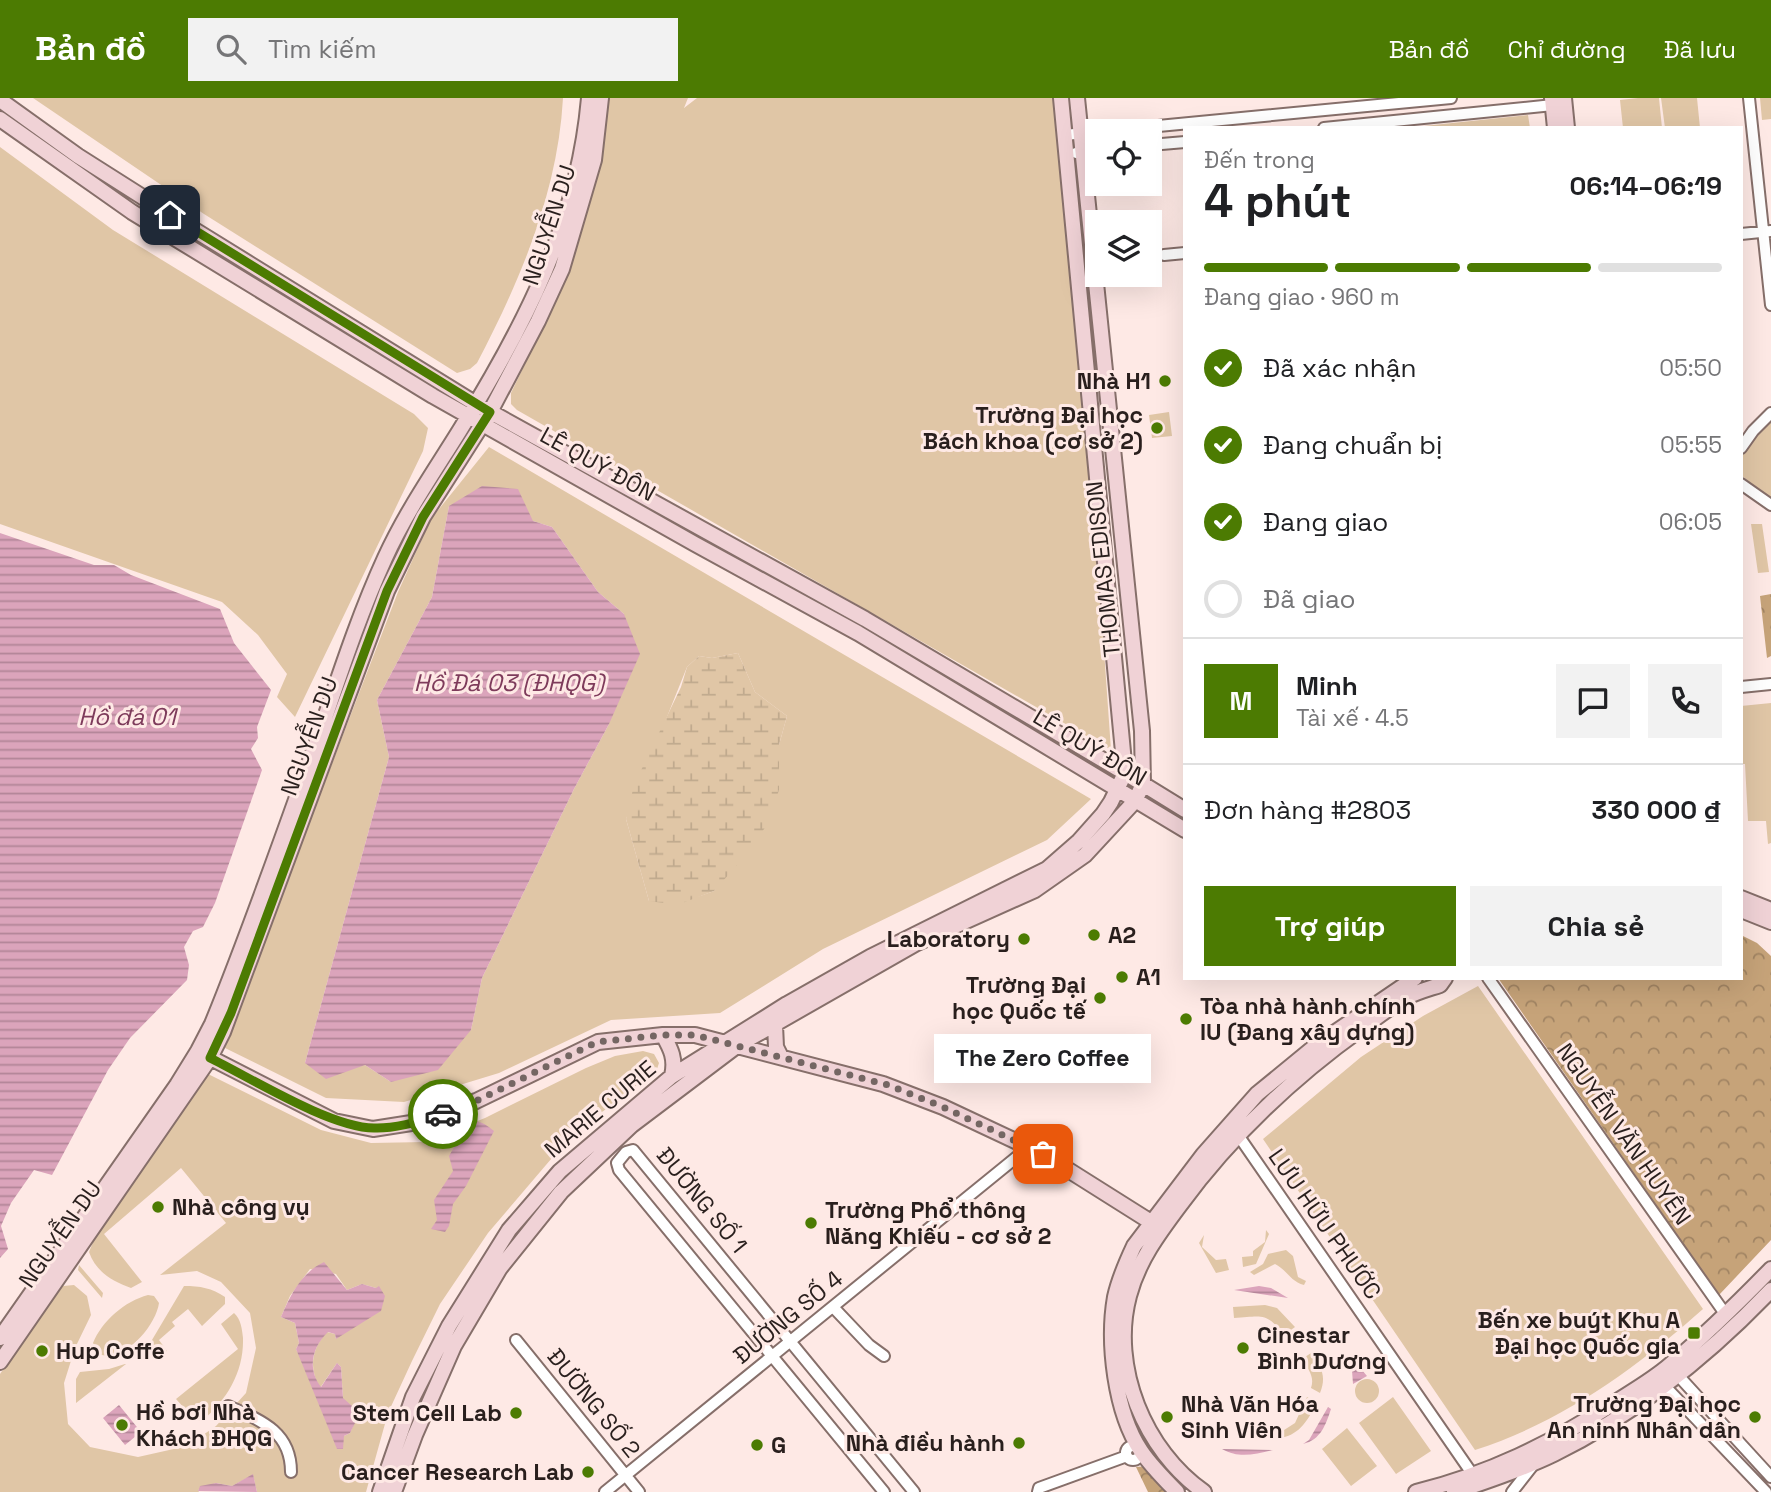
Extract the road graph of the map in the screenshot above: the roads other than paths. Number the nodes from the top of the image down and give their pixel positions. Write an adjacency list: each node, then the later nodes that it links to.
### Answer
1 (589, 98): 37 (street, NGUYỄN DU)
2 (601, 98): 38 (street, NGUYỄN DU)
3 (1061, 98): 22 (street, THOMAS EDISON)
4 (1077, 98): 20 (street, THOMAS EDISON)
5 (1454, 98): 9 (street); 11 (street)
6 (1749, 98): 30 (street)
7 (0, 100): 28 (street, LÊ QUÝ ĐÔN)
8 (1556, 100): 11 (street); 17 (street); 18 (street)
9 (1351, 108): 10 (street); 16 (street)
10 (1318, 111): 14 (street); 15 (street)
11 (1458, 114): 16 (street)
12 (0, 119): 28 (street, LÊ QUÝ ĐÔN)
13 (1183, 126): 19 (street)
14 (1188, 126)
15 (1322, 126)
16 (1352, 126)
17 (1555, 126)
18 (1566, 126)
19 (1162, 128)
20 (1081, 134): 21 (street); 22 (street); 23 (street, THOMAS EDISON)
21 (1085, 134)
22 (1064, 135): 27 (street, THOMAS EDISON)
23 (1085, 142)
24 (1183, 142): 25 (street)
25 (1162, 144)
26 (1085, 152): 27 (street)
27 (1066, 155): 51 (street, THOMAS EDISON)
28 (74, 162): 32 (street, LÊ QUÝ ĐÔN); 35 (street, LÊ QUÝ ĐÔN)
29 (1094, 196): 50 (street, THOMAS EDISON)
30 (1767, 231): 31 (street); 36 (street)
31 (1743, 234)
32 (222, 248): 35 (street); 37 (street, LÊ QUÝ ĐÔN)
33 (1183, 253): 34 (street)
34 (1164, 255)
35 (213, 263): 40 (street, LÊ QUÝ ĐÔN)
36 (1771, 305)
37 (476, 404): 38 (street, LÊ QUÝ ĐÔN); 40 (street, NGUYỄN DU)
38 (490, 412): 41 (street, NGUYỄN DU); 45 (street, LÊ QUÝ ĐÔN)
39 (1771, 413): 42 (street)
40 (468, 417): 41 (street, LÊ QUÝ ĐÔN); 71 (street, NGUYỄN DU)
41 (482, 425): 46 (street, LÊ QUÝ ĐÔN); 71 (street, NGUYỄN DU)
42 (1743, 444)
43 (1743, 485): 44 (street)
44 (1771, 505)
45 (701, 529): 46 (street); 47 (street, LÊ QUÝ ĐÔN)
46 (695, 544): 48 (street, LÊ QUÝ ĐÔN)
47 (792, 579): 48 (street); 49 (street, LÊ QUÝ ĐÔN)
48 (785, 593): 49 (street, LÊ QUÝ ĐÔN)
49 (862, 626): 54 (street, LÊ QUÝ ĐÔN); 56 (street, LÊ QUÝ ĐÔN)
50 (1132, 629): 51 (street); 55 (street, THOMAS EDISON)
51 (1111, 632): 54 (street, THOMAS EDISON)
52 (1771, 684): 53 (street)
53 (1743, 687)
54 (1125, 772): 55 (street, LÊ QUÝ ĐÔN); 56 (street, MARIE CURIE)
55 (1143, 784): 57 (street, MARIE CURIE); 58 (street, LÊ QUÝ ĐÔN)
56 (1117, 791): 57 (street, LÊ QUÝ ĐÔN); 70 (street, MARIE CURIE)
57 (1135, 801): 59 (street, LÊ QUÝ ĐÔN); 68 (street, MARIE CURIE)
58 (1183, 809)
59 (1183, 829)
60 (1743, 899): 61 (street)
61 (1771, 910)
62 (1743, 911): 63 (street)
63 (1771, 922)
64 (1412, 980): 76 (street)
65 (1444, 980): 67 (street)
66 (1489, 980): 80 (street, NGUYỄN VĂN HUYÊN)
67 (1426, 983): 74 (street)
68 (775, 1025): 70 (street, MARIE CURIE); 72 (street)
69 (663, 1035): 70 (street); 71 (street); 73 (street)
70 (732, 1043): 72 (street); 73 (street, MARIE CURIE); 90 (street, MARIE CURIE)
71 (204, 1054): 81 (street, NGUYỄN DU); 86 (street, NGUYỄN DU)
72 (781, 1057): 75 (street)
73 (672, 1076): 90 (street, MARIE CURIE)
74 (1238, 1135): 76 (street); 96 (street, LƯU HỮU PHƯỚC)
75 (1029, 1147): 76 (street); 79 (street, ĐƯỜNG SỐ 4)
76 (1157, 1226): 91 (street); 92 (street)
77 (1771, 1269): 80 (street)
78 (1771, 1290): 87 (street)
79 (833, 1307): 83 (street, ĐƯỜNG SỐ 4); 85 (street)
80 (1726, 1315): 87 (street)
81 (0, 1338)
82 (516, 1340): 95 (street, ĐƯỜNG SỐ 2)
83 (791, 1341): 84 (street, ĐƯỜNG SỐ 4); 84 (street, ĐƯỜNG SỐ 1); 103 (street, ĐƯỜNG SỐ 1)
84 (772, 1356): 95 (street, ĐƯỜNG SỐ 4); 102 (street, ĐƯỜNG SỐ 1)
85 (884, 1356)
86 (0, 1362)
87 (1674, 1370): 88 (street); 97 (street)
88 (1659, 1380): 93 (street); 110 (street)
89 (228, 1406): 94 (street)
90 (409, 1431): 98 (street, MARIE CURIE); 99 (street, MARIE CURIE)
91 (1152, 1438): 92 (street); 106 (street)
92 (1133, 1453): 104 (street); 105 (street)
93 (1533, 1457): 96 (street); 108 (street); 109 (street)
94 (291, 1472)
95 (625, 1475): 100 (street, ĐƯỜNG SỐ 4); 101 (street, ĐƯỜNG SỐ 2)
96 (1473, 1475): 107 (street)
97 (1771, 1477)
98 (380, 1492)
99 (394, 1492)
100 (605, 1492)
101 (639, 1492)
102 (884, 1492)
103 (914, 1492)
104 (1038, 1492)
105 (1177, 1492)
106 (1204, 1492)
107 (1416, 1492)
108 (1454, 1492)
109 (1512, 1492)
110 (1766, 1492)

